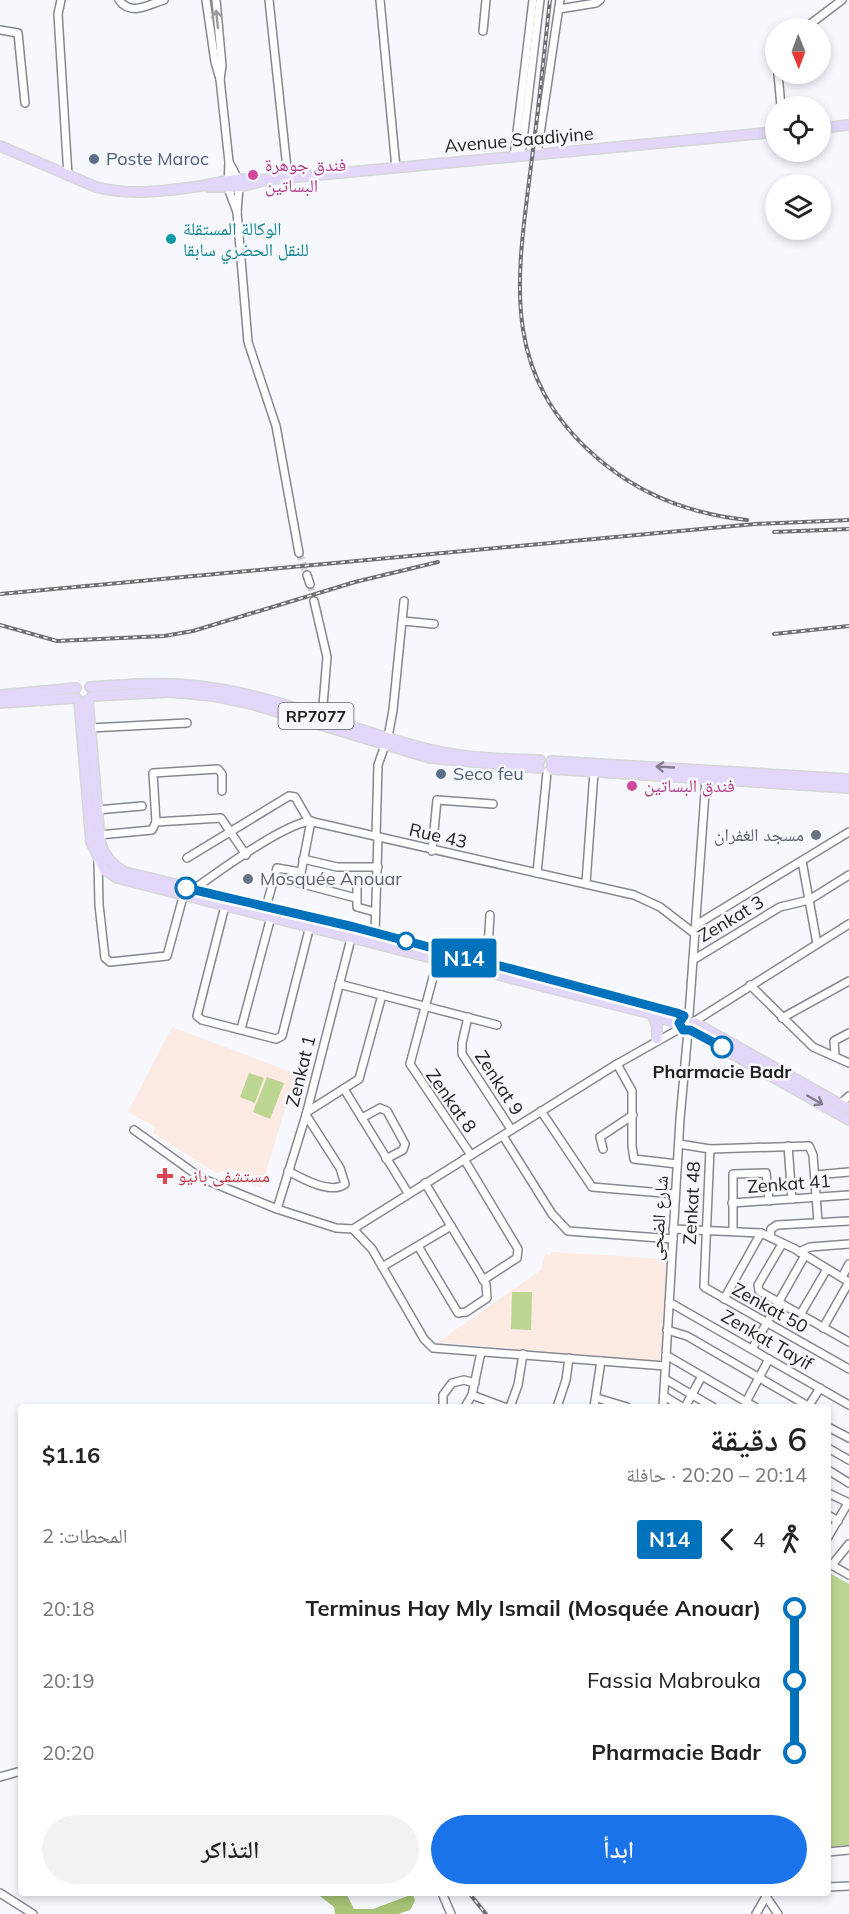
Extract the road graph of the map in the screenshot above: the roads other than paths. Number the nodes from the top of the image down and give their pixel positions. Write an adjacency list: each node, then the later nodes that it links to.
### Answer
1 (61, 0): 28 (street)
2 (119, 0): 3 (street)
3 (164, 0)
4 (206, 0): 18 (street)
5 (216, 0): 18 (street, one-way to 5)
6 (269, 0): 29 (street)
7 (380, 0): 27 (street)
8 (486, 0): 17 (street)
9 (533, 0): 25 (street)
10 (540, 0): 25 (street)
11 (560, 0): 14 (street)
12 (597, 1): 14 (street)
13 (840, 1): 15 (street)
14 (560, 9): 24 (street)
15 (818, 18)
16 (0, 30): 19 (street)
17 (483, 31)
18 (220, 79): 26 (street)
19 (25, 102)
20 (849, 125): 21 (main road)
21 (831, 127)
22 (765, 133): 24 (main road, Avenue Saadiyine)
23 (0, 147): 28 (main road, Avenue Saadiyine)
24 (537, 154): 25 (main road, Avenue Saadiyine)
25 (517, 156): 27 (main road, Avenue Saadiyine)
26 (229, 162): 30 (street); 31 (street)
27 (396, 168): 29 (main road, Avenue Saadiyine)
28 (68, 176): 31 (main road, Avenue Saadiyine)
29 (288, 178): 30 (main road, Avenue Saadiyine)
30 (238, 183): 31 (main road, Avenue Saadiyine); 32 (street)
31 (228, 184): 32 (street)
32 (237, 212): 33 (street)
33 (299, 553)
34 (307, 575): 35 (street)
35 (310, 584)
36 (314, 601): 43 (street)
37 (404, 601): 38 (street)
38 (403, 621): 39 (street); 46 (street)
39 (434, 624)
40 (0, 695): 41 (main road, RP7077)
41 (84, 695): 42 (main road, RP7077); 43 (main road, RP7077); 45 (main road); 46 (main road, RP7077); 66 (main road)
42 (0, 703)
43 (322, 717): 46 (main road, RP7077)
44 (187, 723): 45 (street)
45 (90, 728): 55 (main road)
46 (386, 741): 47 (main road, RP7077); 61 (street)
47 (545, 766): 48 (main road, RP7077); 50 (main road, RP7077, one-way to 47); 70 (street)
48 (594, 772): 49 (main road, RP7077); 72 (street)
49 (706, 779): 51 (main road, RP7077); 84 (street, شارع الضحى)
50 (849, 779)
51 (849, 788)
52 (222, 791): 57 (street)
53 (492, 804): 62 (street)
54 (142, 806): 55 (street)
55 (97, 810): 60 (main road)
56 (310, 821): 58 (street); 61 (street, Rue 43); 63 (street); 65 (street)
57 (156, 822): 58 (street); 60 (street)
58 (229, 830): 63 (street); 64 (street)
59 (849, 832): 67 (street)
60 (99, 835): 74 (main road)
61 (377, 836): 62 (street, Rue 43); 68 (street)
62 (432, 850): 70 (street, Rue 43)
63 (246, 855): 74 (street)
64 (187, 858)
65 (303, 859): 68 (street); 69 (street)
66 (98, 860): 75 (main road); 75 (street)
67 (802, 861): 77 (street); 84 (street)
68 (378, 867): 80 (street)
69 (300, 872): 76 (street); 79 (street)
70 (537, 873): 72 (street, Rue 43)
71 (849, 876): 77 (street, Zenkat 3)
72 (586, 883): 88 (street, Rue 43)
73 (357, 884): 76 (street)
74 (194, 890): 75 (street); 79 (main road)
75 (183, 897): 78 (main road)
76 (356, 898): 80 (street)
77 (809, 900): 90 (street); 92 (street, Zenkat 3)
78 (225, 906): 79 (main road); 104 (street)
79 (270, 911): 82 (main road); 86 (main road); 104 (street)
80 (375, 912): 87 (street)
81 (490, 915): 93 (street)
82 (312, 918): 85 (main road); 86 (street)
83 (849, 924): 90 (street)
84 (696, 925): 88 (street, شارع الضحى)
85 (354, 927): 87 (main road); 89 (street, Zenkat 1)
86 (310, 928): 89 (main road); 104 (street)
87 (375, 933): 91 (main road)
88 (695, 934): 92 (street, شارع الضحى)
89 (351, 938): 91 (main road); 95 (street, Zenkat 1)
90 (818, 944): 96 (street)
91 (439, 955): 93 (main road); 98 (street, Zenkat 8)
92 (693, 960): 102 (street, شارع الضحى)
93 (481, 965): 99 (main road); 102 (main road)
94 (849, 981): 101 (street)
95 (339, 984): 97 (street); 115 (street, Zenkat 1)
96 (750, 985): 101 (street); 102 (street)
97 (382, 995): 98 (street); 110 (street)
98 (425, 1006): 100 (street); 126 (street, Zenkat 8)
99 (652, 1014): 102 (main road); 106 (main road)
100 (468, 1017): 103 (street); 120 (street, Zenkat 9)
101 (782, 1018): 107 (street)
102 (688, 1024): 106 (street); 112 (main road); 118 (main road, one-way to 118); 122 (street, شارع الضحى)
103 (497, 1025)
104 (241, 1029)
105 (849, 1033): 107 (street)
106 (657, 1040): 109 (street)
107 (835, 1055): 108 (street)
108 (849, 1063)
109 (618, 1064): 114 (street); 116 (street)
110 (344, 1089): 115 (street); 117 (street)
111 (849, 1096): 112 (street)
112 (840, 1104): 113 (main road)
113 (849, 1109)
114 (541, 1111): 120 (street); 134 (street)
115 (306, 1114): 129 (street, Zenkat 1); 129 (street)
116 (633, 1115): 124 (street); 128 (street)
117 (362, 1118): 127 (street); 127 (street)
118 (849, 1120)
119 (134, 1130): 140 (street)
120 (511, 1130): 121 (street)
121 (503, 1136): 126 (street); 150 (street)
122 (679, 1144): 125 (street, Zenkat 48); 128 (street, شارع الضحى)
123 (788, 1146): 125 (street, Zenkat 48); 131 (street, Zenkat 48); 137 (street)
124 (603, 1149)
125 (710, 1149): 146 (street, Zenkat 48)
126 (467, 1157): 132 (street); 160 (street, Zenkat 8)
127 (386, 1159): 133 (street)
128 (677, 1164): 134 (street, شارع الضحى)
129 (288, 1171): 140 (street, Zenkat 1)
130 (849, 1172): 131 (street)
131 (815, 1175): 136 (street)
132 (425, 1182): 133 (street); 143 (street)
133 (408, 1193): 144 (street)
134 (675, 1194): 145 (street, شارع الضحى)
135 (849, 1195): 136 (street, Zenkat 41)
136 (817, 1197): 137 (street, Zenkat 41); 142 (street)
137 (792, 1199): 138 (street, Zenkat 41)
138 (769, 1201): 139 (street, Zenkat 41); 139 (street)
139 (732, 1203): 147 (street)
140 (277, 1209): 144 (street)
141 (849, 1221): 142 (street)
142 (818, 1222): 149 (street)
143 (451, 1226): 153 (street); 160 (street)
144 (353, 1229): 157 (street)
145 (673, 1229): 146 (street); 150 (street, شارع الضحى)
146 (705, 1231): 147 (street); 155 (street, Zenkat 48)
147 (733, 1231): 148 (street)
148 (760, 1233): 149 (street); 162 (street)
149 (770, 1237): 151 (street)
150 (672, 1239): 163 (street, شارع الضحى)
151 (782, 1244): 154 (street); 164 (street)
152 (849, 1244): 154 (street)
153 (418, 1246): 157 (street); 160 (street)
154 (802, 1254): 158 (street); 164 (street)
155 (704, 1258): 162 (street, Zenkat 50)
156 (849, 1264): 159 (street)
157 (382, 1267): 172 (street)
158 (827, 1269): 159 (street); 165 (street)
159 (842, 1277): 161 (street)
160 (483, 1280)
161 (849, 1282): 167 (street)
162 (724, 1299): 166 (street, Zenkat 50)
163 (669, 1302): 168 (street, شارع الضحى); 171 (street, Zenkat Tayif)
164 (778, 1302): 165 (street); 166 (street)
165 (800, 1315): 167 (street)
166 (766, 1323): 171 (street); 179 (street, Zenkat 50)
167 (823, 1328): 170 (street)
168 (667, 1330): 174 (street, شارع الضحى); 181 (street)
169 (849, 1332): 170 (street)
170 (847, 1341)
171 (752, 1349): 176 (street, Zenkat Tayif)
172 (481, 1352): 173 (street); 183 (street)
173 (523, 1354): 175 (street); 192 (street)
174 (666, 1355): 178 (street, شارع الضحى); 180 (street)
175 (569, 1358): 177 (street); 193 (street)
176 (770, 1359): 181 (street); 184 (street, Zenkat Tayif)
177 (601, 1361): 178 (street); 188 (street)
178 (665, 1366): 182 (street, شارع الضحى)
179 (849, 1369)
180 (702, 1376): 186 (street); 200 (street)
181 (759, 1378): 201 (street); 202 (street)
182 (665, 1379): 186 (street); 187 (street, شارع الضحى)
183 (475, 1383): 185 (street); 189 (street)
184 (820, 1388): 203 (street); 204 (street, Zenkat Tayif)
185 (472, 1395): 190 (street); 191 (street)
186 (691, 1395): 198 (street); 199 (street)
187 (664, 1396): 196 (street, شارع الضحى); 197 (street)
188 (597, 1398): 194 (street); 195 (street)
189 (443, 1404)
190 (467, 1404)
191 (496, 1404)
192 (511, 1404)
193 (558, 1404)
194 (595, 1404)
195 (617, 1404)
196 (663, 1404)
197 (678, 1404)
198 (685, 1404)
199 (708, 1404)
200 (748, 1404)
201 (750, 1404)
202 (803, 1404)
203 (810, 1404)
204 (849, 1405)
205 (831, 1428): 206 (street)
206 (849, 1438)
207 (831, 1450): 208 (street)
208 (849, 1460)
209 (831, 1472): 210 (street)
210 (849, 1483)
211 (831, 1494): 212 (street)
212 (849, 1503): 214 (street)
213 (831, 1517): 214 (street)
214 (838, 1521): 215 (street)
215 (831, 1532)
216 (849, 1544): 217 (street)
217 (831, 1563)
218 (831, 1565): 219 (street)
219 (849, 1575)
220 (18, 1772): 221 (street)
221 (0, 1777)
222 (849, 1850): 223 (street)
223 (831, 1852)
224 (849, 1886): 225 (street)
225 (831, 1887)
226 (0, 1893): 230 (street)
227 (443, 1896): 231 (street)
228 (766, 1896): 232 (street)
229 (768, 1896): 233 (street)
230 (33, 1914)
231 (452, 1914)
232 (756, 1914)
233 (778, 1914)

